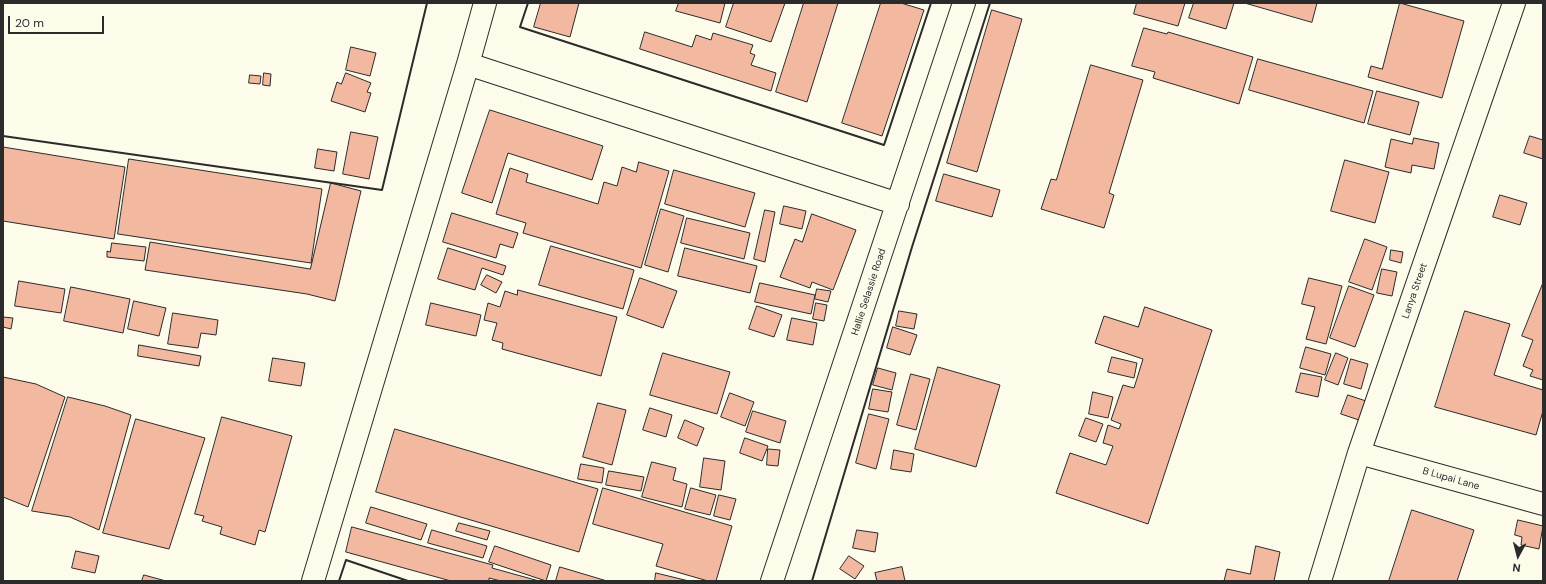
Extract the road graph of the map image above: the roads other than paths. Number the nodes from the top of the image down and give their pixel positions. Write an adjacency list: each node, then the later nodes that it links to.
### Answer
1 (485, 3): 4 (street)
2 (964, 3): 5 (street, Hallie Selassie Road)
3 (1514, 3): 6 (street, Lanya Street)
4 (468, 64): 5 (street); 8 (street)
5 (898, 204): 9 (street, Hallie Selassie Road)
6 (1359, 453): 7 (street, B Lupai Lane); 10 (street, Lanya Street)
7 (1543, 504)
8 (313, 581)
9 (772, 581)
10 (1320, 581)

